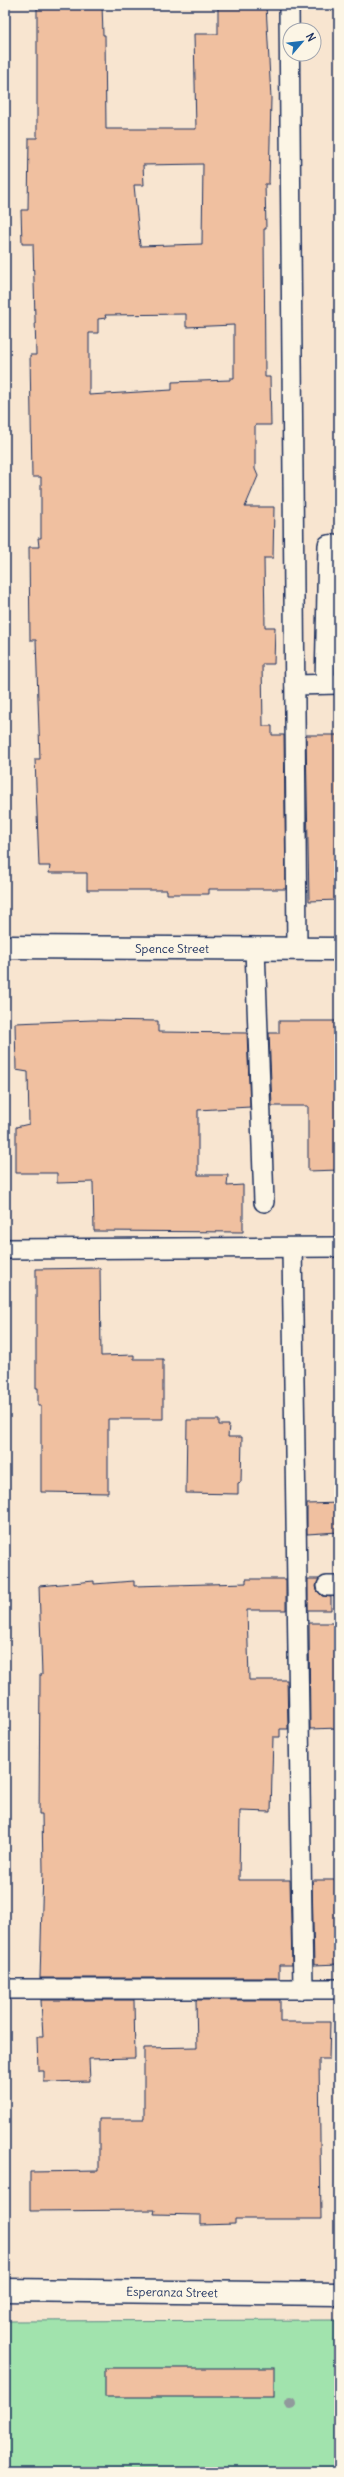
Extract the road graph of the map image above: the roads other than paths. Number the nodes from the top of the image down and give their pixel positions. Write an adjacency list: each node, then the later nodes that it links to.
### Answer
1 (289, 5): 4 (lane)
2 (339, 544): 3 (lane)
3 (332, 684): 4 (lane)
4 (295, 685): 7 (lane)
5 (5, 948): 6 (street, Spence Street)
6 (255, 948): 7 (street, Spence Street); 9 (lane)
7 (298, 948): 8 (street, Spence Street)
8 (339, 948)
9 (264, 1202)
10 (292, 1248): 11 (lane); 12 (lane); 13 (lane)
11 (339, 1248)
12 (5, 1249)
13 (303, 1989): 14 (lane); 15 (lane)
14 (339, 1989)
15 (5, 1990)
16 (5, 2290): 17 (street, Esperanza Street)
17 (339, 2294)

